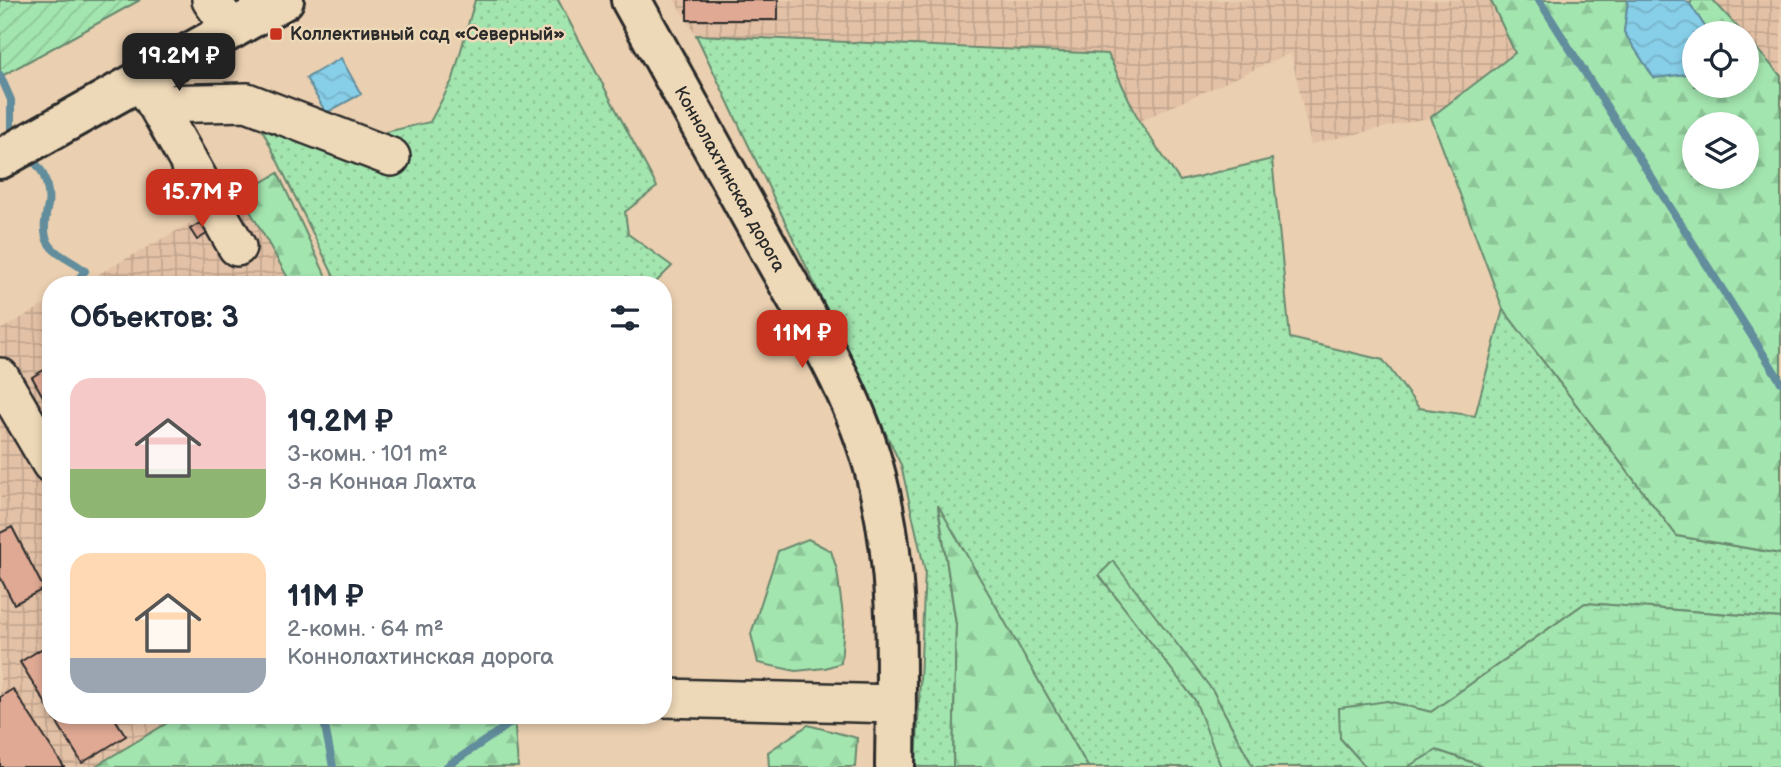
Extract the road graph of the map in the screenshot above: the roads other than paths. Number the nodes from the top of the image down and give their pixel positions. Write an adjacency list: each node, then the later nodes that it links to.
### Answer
1 (284, 0): 3 (main road)
2 (631, 0): 11 (main road, Коннолахтинская дорога)
3 (221, 15): 4 (main road)
4 (148, 92): 5 (main road); 6 (lane); 7 (lane)
5 (5, 156)
6 (391, 157)
7 (237, 247)
8 (0, 377): 9 (lane)
9 (42, 449)
10 (672, 698): 11 (lane)
11 (896, 704): 12 (main road, Коннолахтинская дорога)
12 (895, 767)

